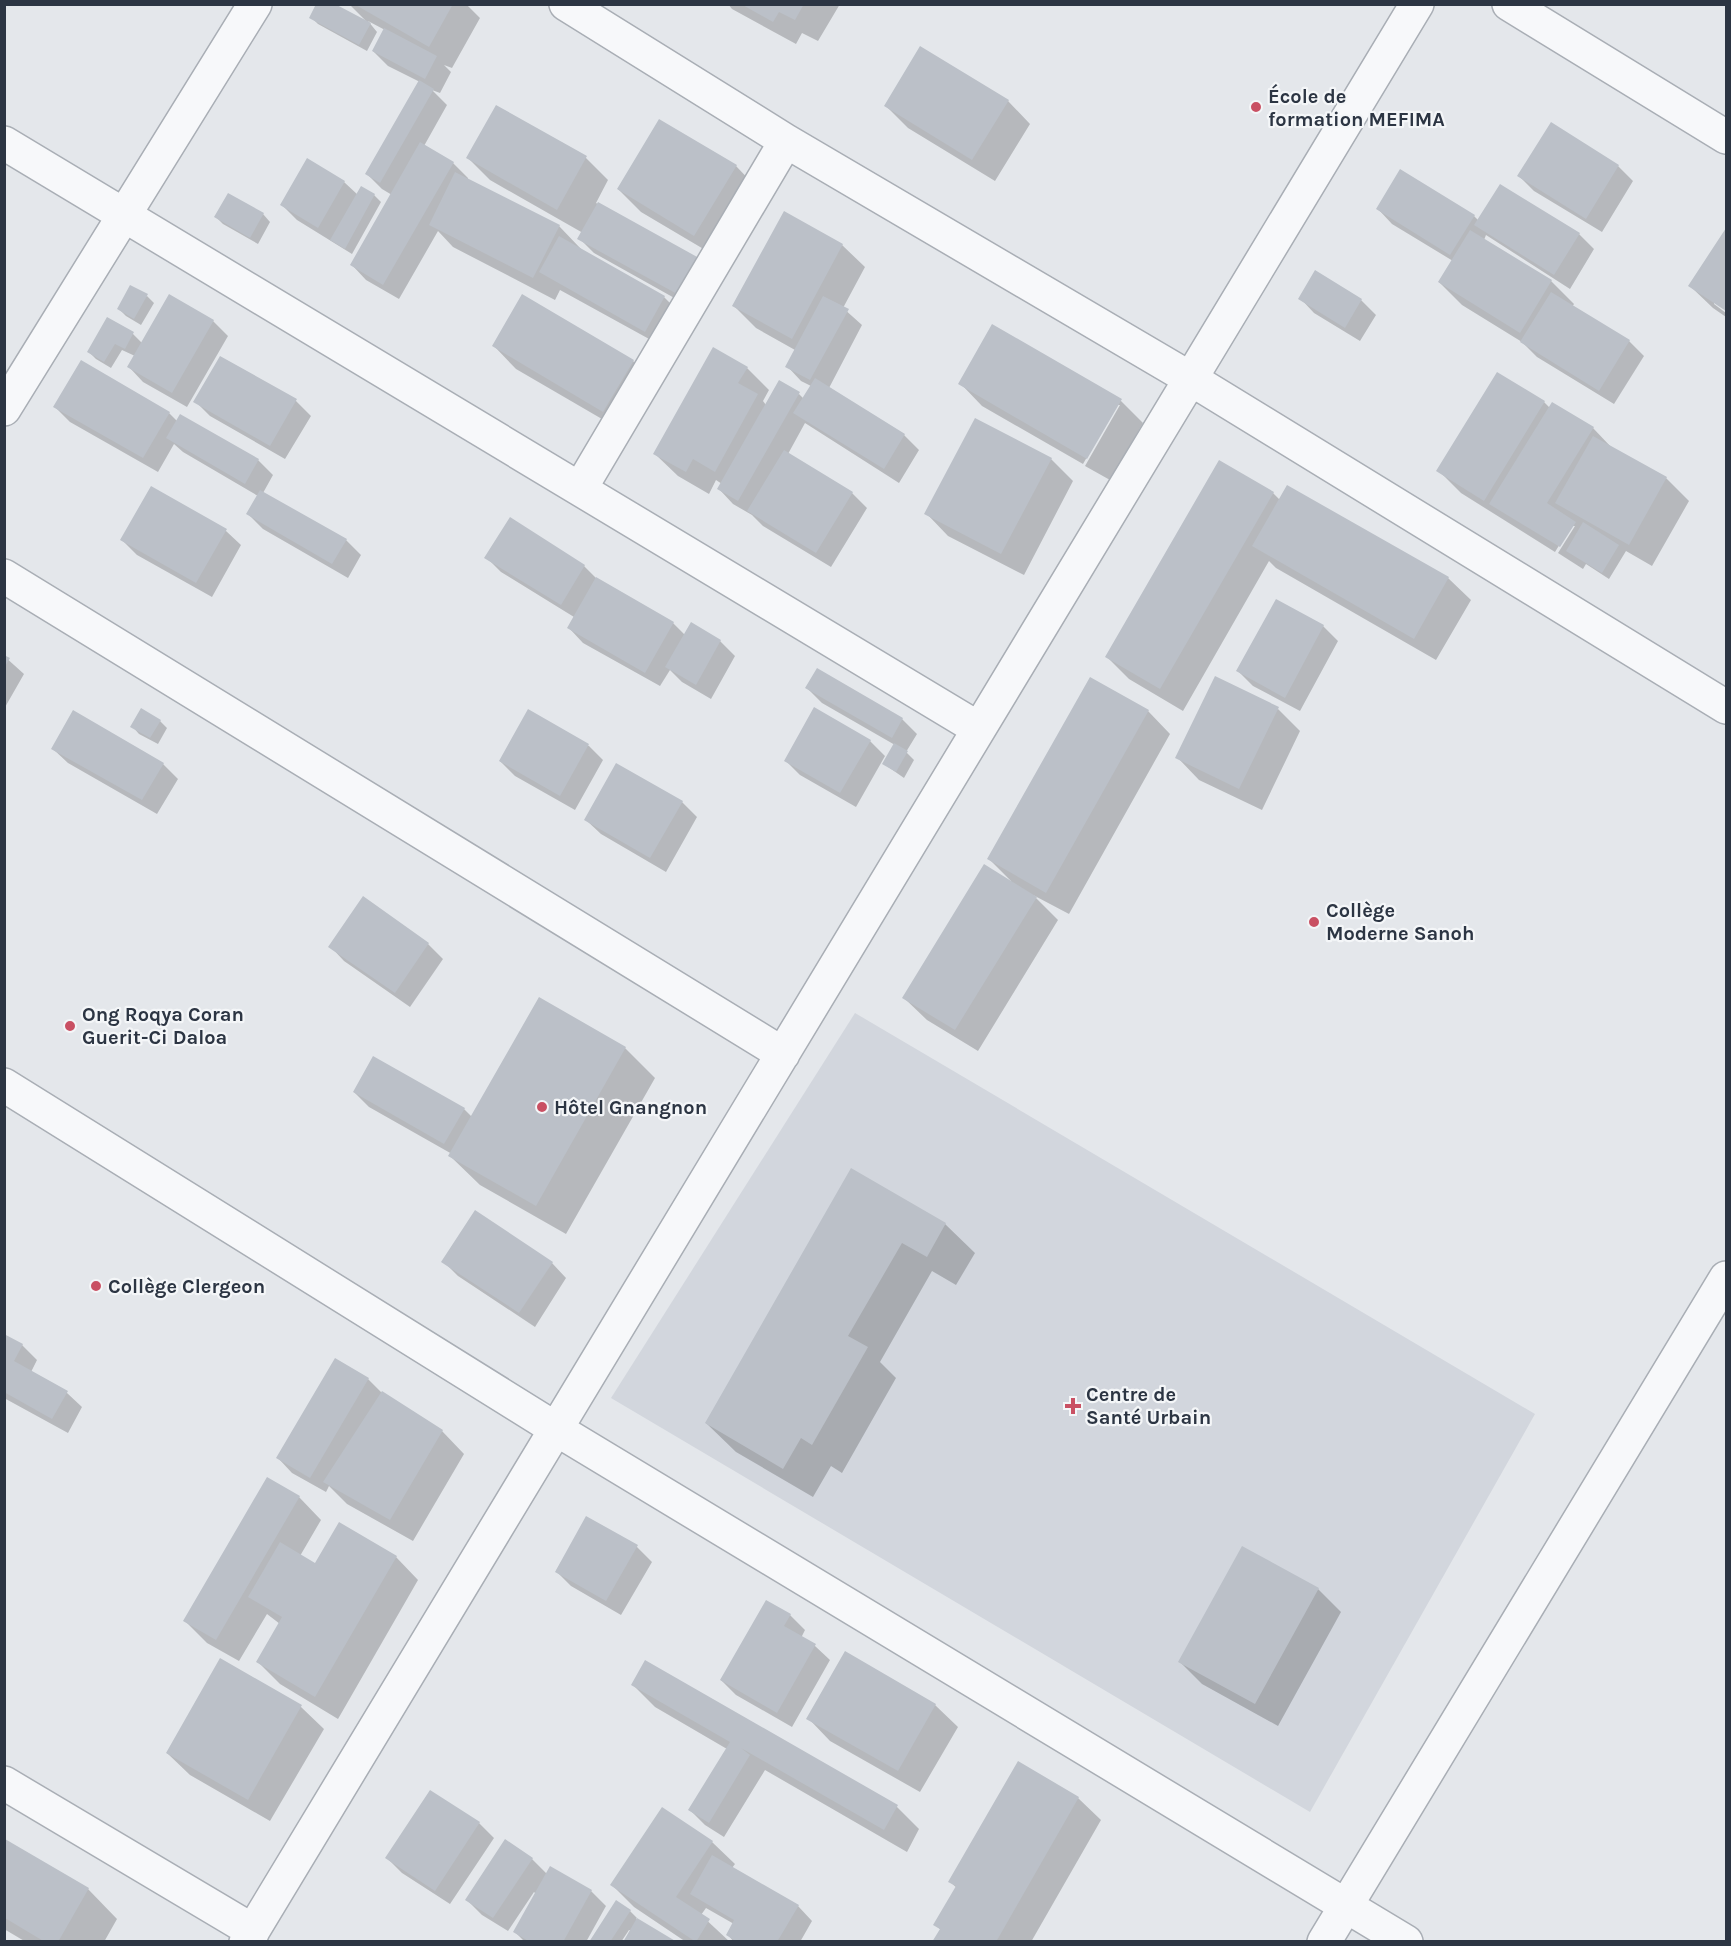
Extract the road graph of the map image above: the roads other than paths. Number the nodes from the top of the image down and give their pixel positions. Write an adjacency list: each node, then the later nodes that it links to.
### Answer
1 (255, 4): 8 (street)
2 (566, 4): 6 (street)
3 (1417, 4): 9 (street)
4 (1509, 4): 5 (street)
5 (1726, 138)
6 (786, 141): 9 (street); 11 (street)
7 (4, 143): 8 (street)
8 (125, 215): 10 (street); 11 (street)
9 (1191, 379): 13 (street); 14 (street)
10 (4, 409)
11 (580, 489): 14 (street)
12 (4, 576): 15 (street)
13 (1726, 707)
14 (979, 729): 15 (street)
15 (783, 1054): 18 (street)
16 (4, 1085): 18 (street)
17 (1724, 1290): 20 (street)
18 (556, 1429): 20 (street); 21 (street)
19 (4, 1783): 21 (street)
20 (1346, 1906): 22 (street); 23 (street)
21 (249, 1936)
22 (1324, 1941)
23 (1406, 1941)

